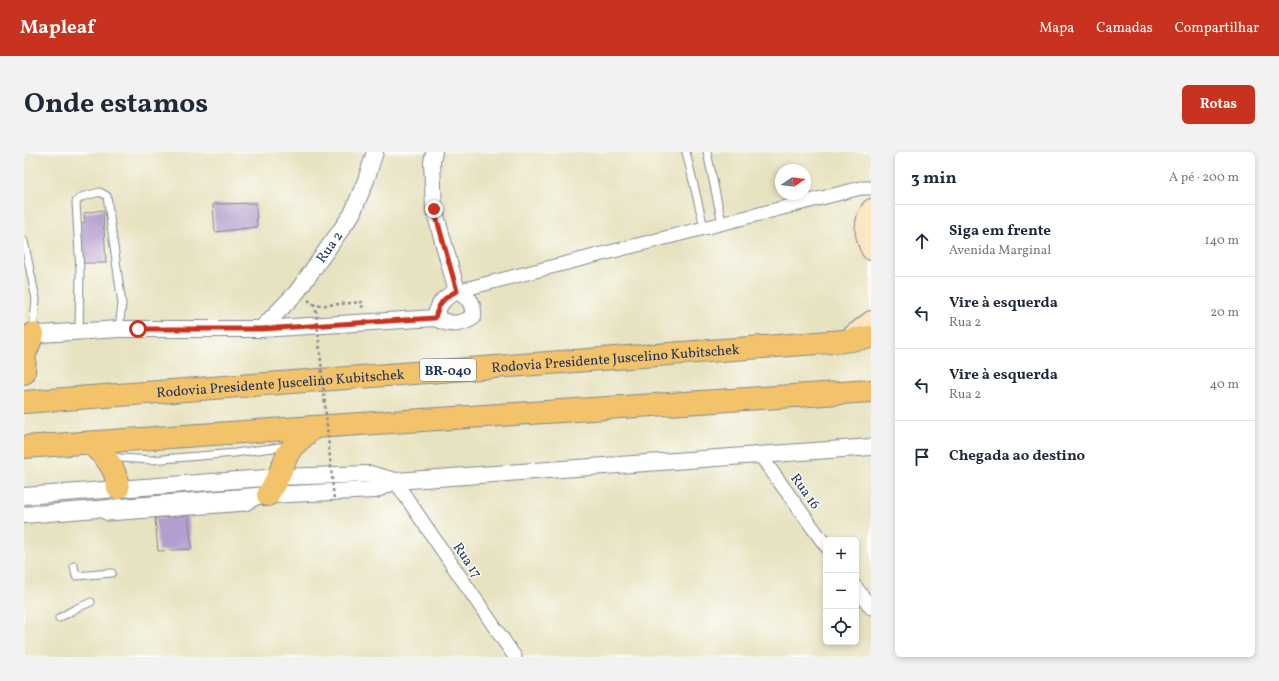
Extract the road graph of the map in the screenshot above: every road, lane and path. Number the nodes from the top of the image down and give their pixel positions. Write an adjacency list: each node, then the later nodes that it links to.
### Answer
1 (375, 152): 18 (street, Rua 2)
2 (434, 152): 11 (street)
3 (686, 152): 8 (lane)
4 (707, 152): 7 (lane)
5 (871, 188): 7 (street)
6 (871, 208): 10 (main road)
7 (722, 222): 8 (street)
8 (704, 227): 11 (street)
9 (24, 241): 20 (lane)
10 (871, 251)
11 (457, 291): 15 (street); 15 (street)
12 (316, 306): 13 (path)
13 (355, 307)
14 (316, 310): 37 (path, bridge)
15 (435, 318): 18 (street)
16 (871, 320): 22 (main road)
17 (119, 328): 18 (street); 19 (street); 19 (lane)
18 (262, 329)
19 (79, 331): 20 (street)
20 (28, 334): 23 (highway)
21 (871, 337): 22 (highway, Rodovia Presidente Juscelino Kubitschek / BR-040)
22 (844, 341): 25 (highway, Rodovia Presidente Juscelino Kubitschek / BR-040)
23 (24, 374): 25 (highway)
24 (871, 391): 27 (highway)
25 (51, 399): 26 (highway, Rodovia Presidente Juscelino Kubitschek / BR-040)
26 (24, 402)
27 (314, 427): 30 (highway); 31 (highway)
28 (24, 447): 30 (highway)
29 (871, 447): 32 (street)
30 (96, 449): 31 (lane); 35 (highway)
31 (290, 450): 34 (highway)
32 (760, 455): 33 (street); 39 (street, Rua 16)
33 (395, 481): 34 (street); 34 (street); 46 (street, Rua 17)
34 (281, 483): 35 (street); 38 (street)
35 (118, 488): 36 (street)
36 (24, 496)
37 (334, 500)
38 (24, 515)
39 (823, 542)
40 (74, 566): 41 (lane)
41 (112, 573)
42 (859, 591): 44 (street)
43 (91, 602): 45 (lane)
44 (871, 608)
45 (59, 618)
46 (515, 657)

